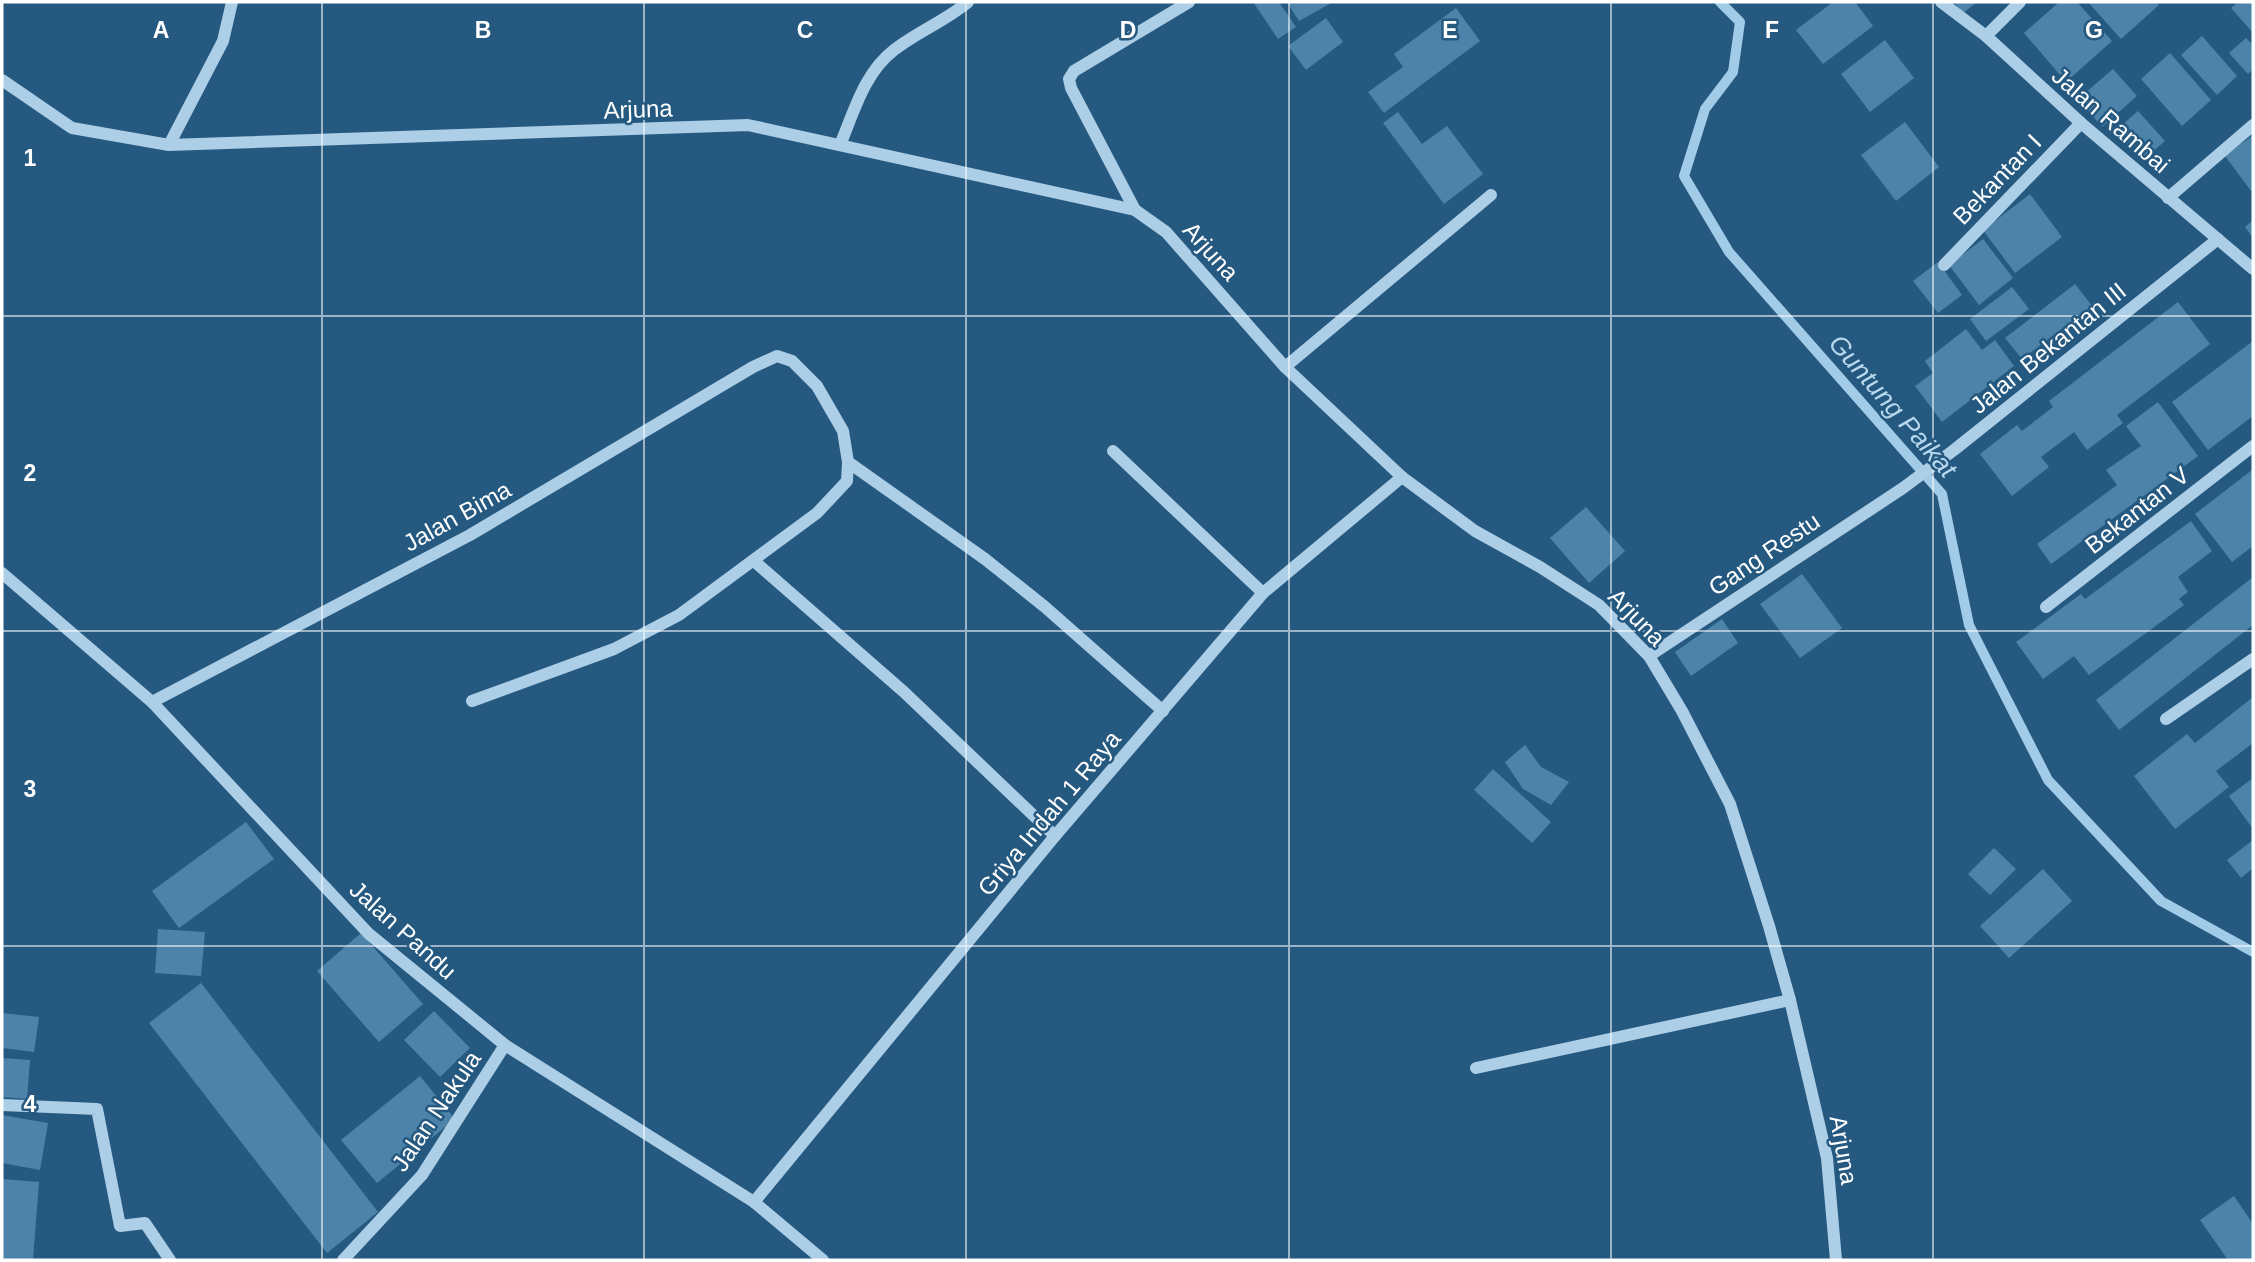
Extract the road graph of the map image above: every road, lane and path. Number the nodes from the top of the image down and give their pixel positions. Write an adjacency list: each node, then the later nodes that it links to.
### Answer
1 (232, 2): 10 (street)
2 (968, 2): 11 (street)
3 (1189, 2): 14 (street)
4 (1941, 2): 6 (street, Jalan Rambai)
5 (2020, 2): 6 (street)
6 (1986, 36): 8 (street, Jalan Rambai)
7 (2, 80): 10 (street, Arjuna)
8 (2081, 123): 13 (street, Jalan Rambai); 16 (street, Bekantan I)
9 (2253, 125): 13 (street)
10 (169, 145): 11 (street, Arjuna)
11 (840, 145): 14 (street, Arjuna)
12 (1491, 195): 18 (street)
13 (2168, 198): 15 (street, Jalan Rambai)
14 (1135, 210): 18 (street, Arjuna)
15 (2218, 239): 17 (street, Jalan Rambai); 23 (street, Jalan Bekantan III)
16 (1944, 265)
17 (2253, 269)
18 (1285, 367): 22 (street, Arjuna)
19 (2253, 446): 27 (street, Bekantan V)
20 (1113, 451): 26 (street)
21 (848, 462): 24 (street); 31 (street, Jalan Bima); 32 (street)
22 (1402, 477): 26 (street, Griya Indah 1 Raya); 28 (street, Arjuna)
23 (1903, 488): 28 (street, Gang Restu)
24 (754, 561): 30 (street); 34 (street)
25 (2, 573): 31 (street, Jalan Pandu)
26 (1263, 593): 32 (street, Griya Indah 1 Raya)
27 (2046, 607)
28 (1649, 656): 35 (street, Arjuna)
29 (2253, 659): 33 (street)
30 (472, 701)
31 (152, 702): 36 (street, Jalan Pandu)
32 (1163, 711): 34 (street, Griya Indah 1 Raya)
33 (2166, 719)
34 (1055, 836): 39 (street, Griya Indah 1 Raya)
35 (1790, 1000): 37 (street); 43 (street, Arjuna)
36 (505, 1045): 39 (street, Jalan Pandu); 42 (street, Jalan Nakula)
37 (1476, 1068)
38 (2, 1105): 41 (street)
39 (754, 1202): 40 (street, Jalan Pandu)
40 (818, 1258)
41 (170, 1260)
42 (343, 1260)
43 (1836, 1260)

